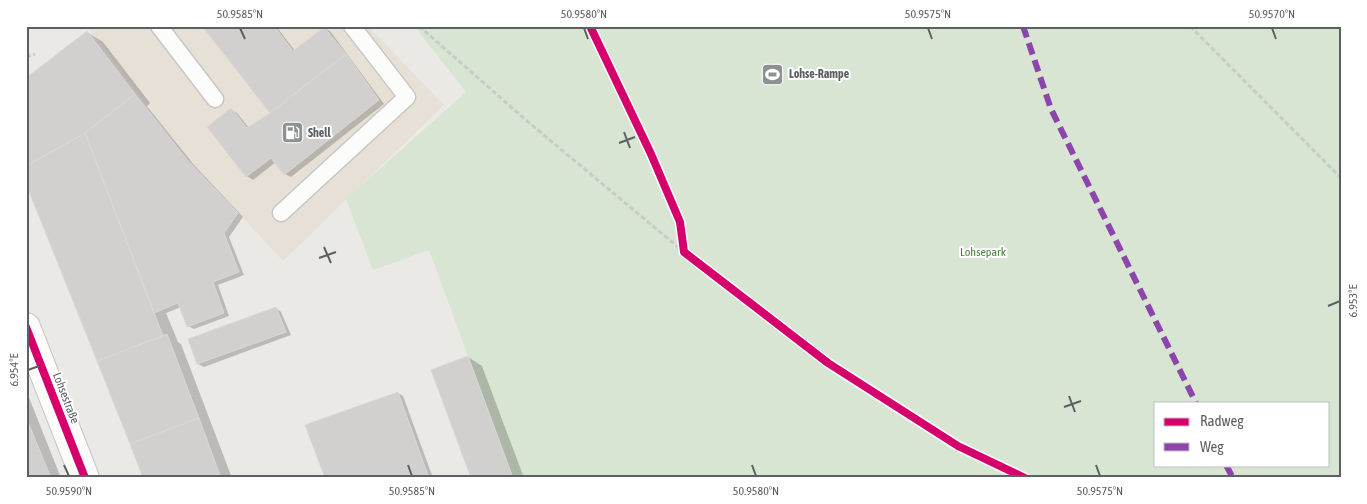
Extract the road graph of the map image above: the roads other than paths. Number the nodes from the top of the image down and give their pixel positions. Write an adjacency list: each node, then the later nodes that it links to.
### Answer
1 (159, 26): 3 (lane)
2 (352, 26): 4 (lane)
3 (215, 99)
4 (281, 213)
5 (26, 327): 6 (street, Lohsestraße)
6 (85, 478)

